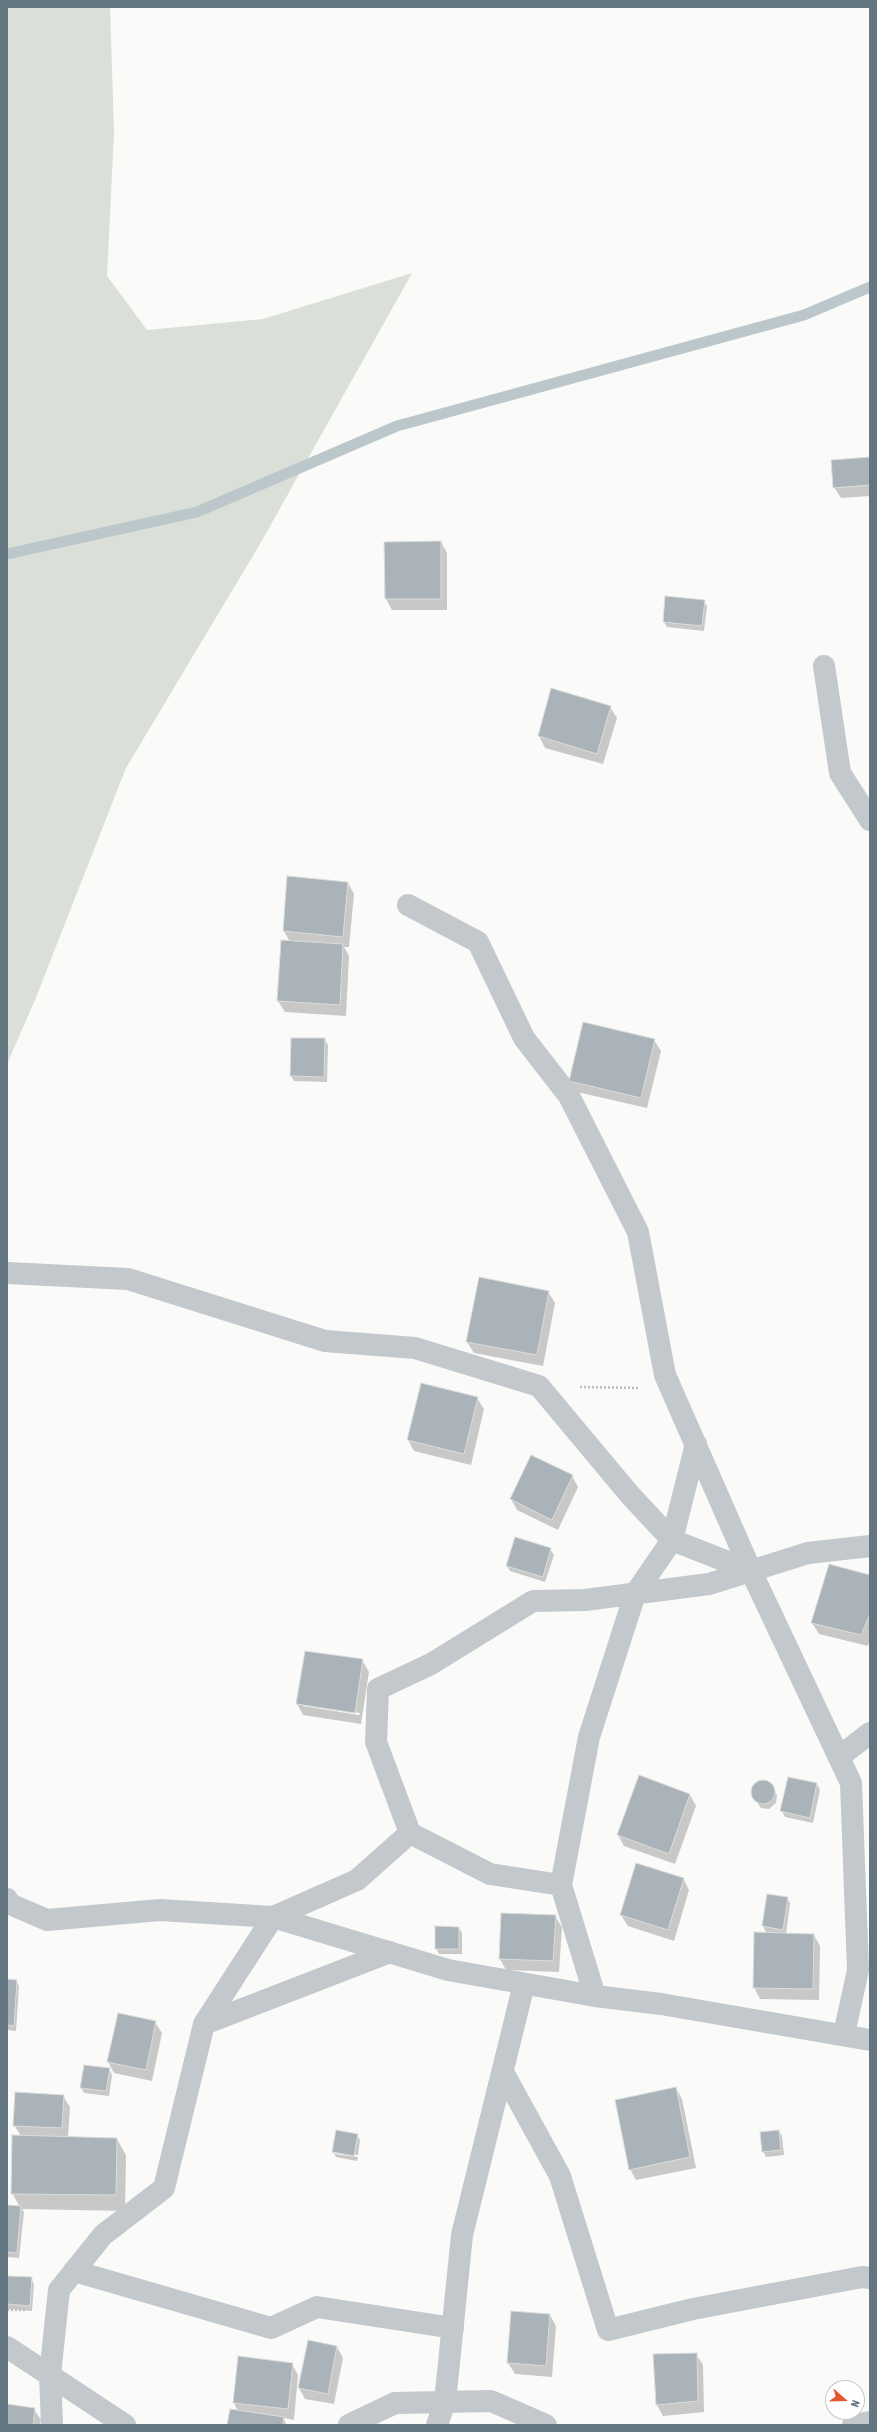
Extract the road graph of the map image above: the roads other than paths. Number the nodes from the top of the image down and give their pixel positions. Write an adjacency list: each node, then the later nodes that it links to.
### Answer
1 (824, 666): 2 (street)
2 (870, 820)
3 (408, 905): 5 (street)
4 (7, 1273): 6 (street)
5 (696, 1444): 6 (street); 8 (street)
6 (672, 1540): 8 (street); 9 (street)
7 (870, 1546): 8 (street)
8 (751, 1571): 9 (street); 11 (street)
9 (635, 1594): 12 (street); 13 (street)
10 (870, 1733): 11 (street)
11 (839, 1757): 17 (street)
12 (410, 1833): 13 (street); 15 (street)
13 (561, 1885): 19 (street)
14 (7, 1899): 15 (street)
15 (273, 1917): 16 (street); 20 (street)
16 (390, 1952): 18 (street); 20 (street)
17 (864, 1963): 21 (street)
18 (524, 1984): 19 (street); 23 (street)
19 (595, 1996): 21 (street)
20 (204, 2024): 24 (street)
21 (844, 2034): 22 (street)
22 (870, 2040)
23 (503, 2072): 25 (street); 26 (street)
24 (74, 2271): 26 (street); 28 (street)
25 (870, 2278)
26 (453, 2328): 29 (street)
27 (7, 2347): 28 (street)
28 (50, 2376): 31 (street); 32 (street)
29 (445, 2402): 33 (street); 34 (street); 35 (street)
30 (870, 2422): 36 (street)
31 (52, 2425)
32 (125, 2425)
33 (349, 2425)
34 (437, 2425)
35 (546, 2425)
36 (853, 2425)

